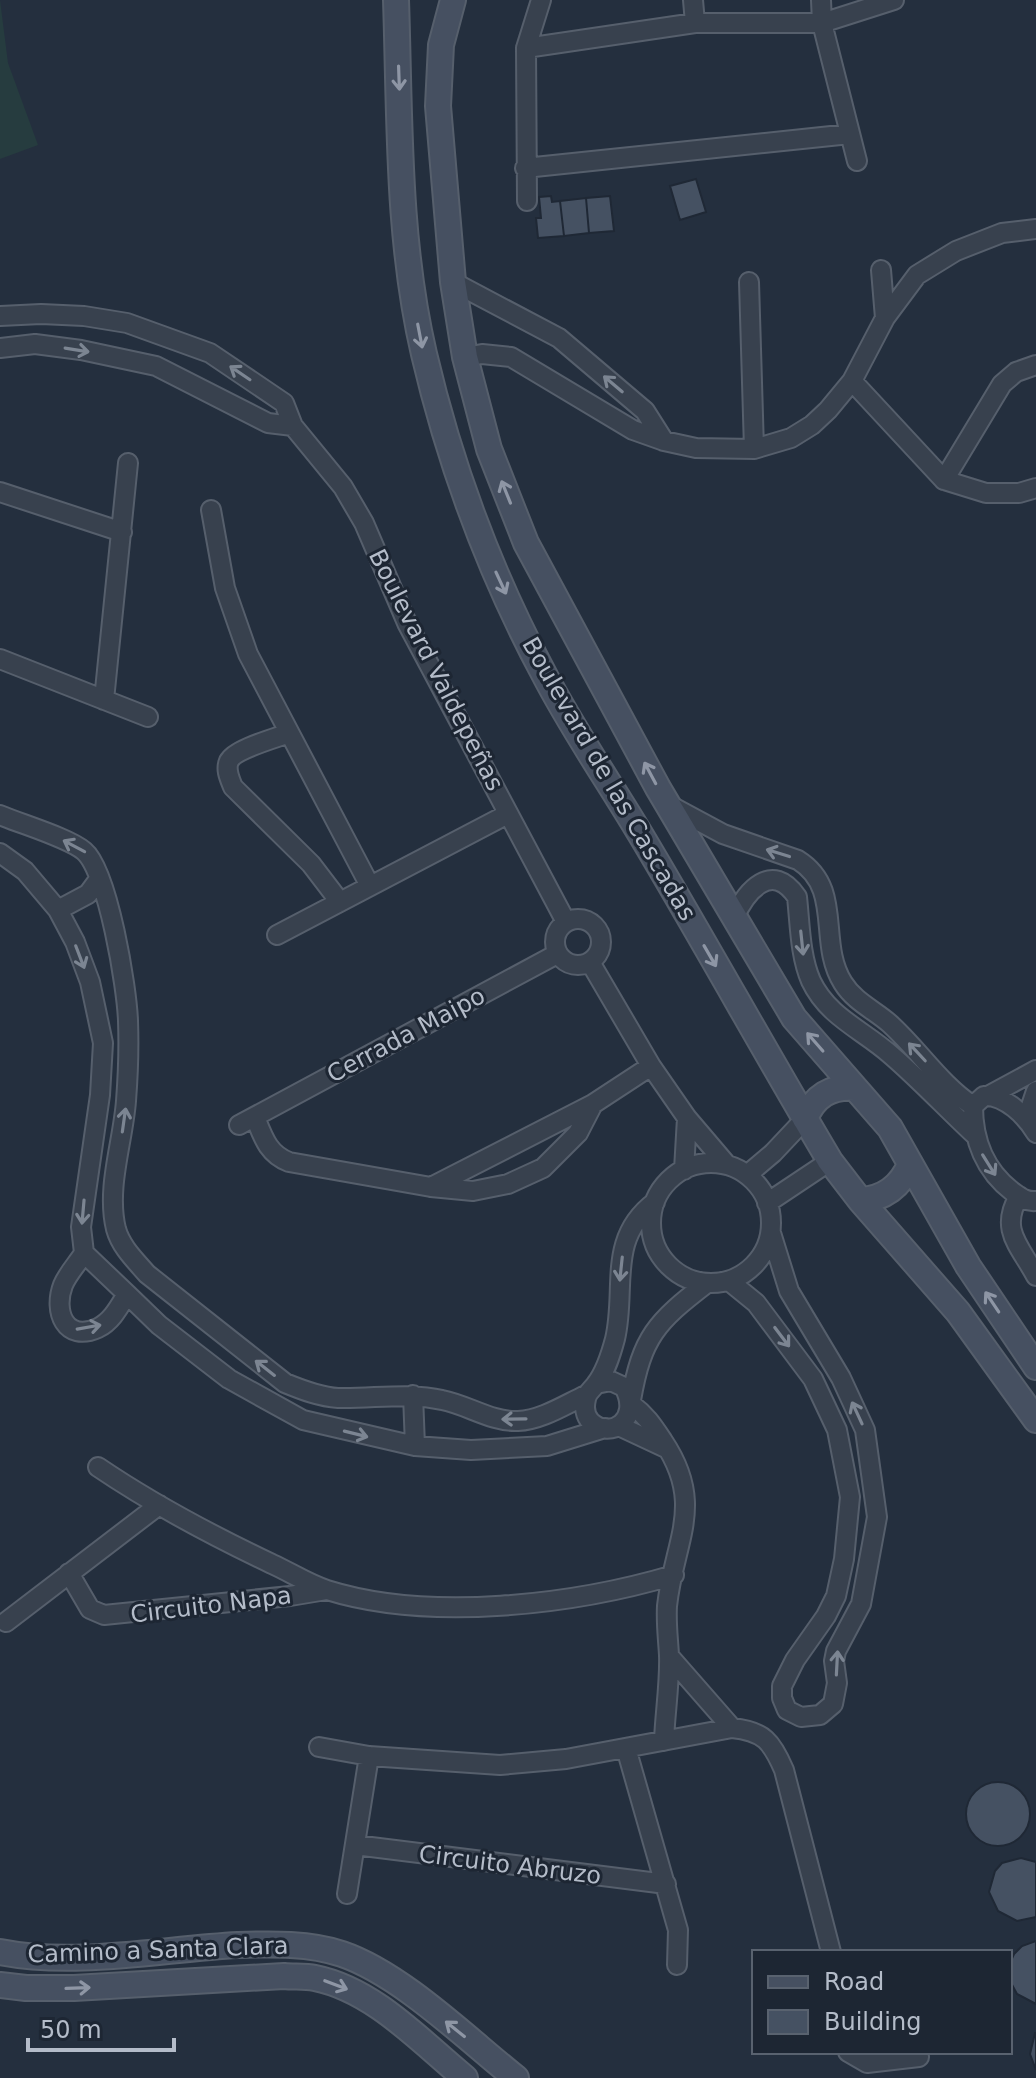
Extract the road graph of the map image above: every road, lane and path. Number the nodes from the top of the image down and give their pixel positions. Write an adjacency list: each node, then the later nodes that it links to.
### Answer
1 (396, 0): 60 (main road, Boulevard de las Cascadas, one-way to 60)
2 (453, 0): 16 (main road, Boulevard de las Cascadas)
3 (541, 0): 9 (street)
4 (693, 0): 7 (street)
5 (821, 0): 8 (street)
6 (894, 0): 8 (street)
7 (695, 23): 8 (street); 9 (street)
8 (822, 23): 10 (street)
9 (526, 48): 12 (street)
10 (850, 134): 11 (street); 12 (street)
11 (857, 161)
12 (525, 168): 13 (street)
13 (527, 201)
14 (1036, 229): 19 (street)
15 (881, 270): 19 (street)
16 (453, 282): 22 (main road, Boulevard de las Cascadas); 27 (street, one-way to 16)
17 (749, 282): 28 (street)
18 (0, 316): 20 (street, Boulevard Valdepeñas)
19 (885, 318): 25 (street)
20 (168, 336): 24 (street); 26 (street, Boulevard Valdepeñas, one-way to 20)
21 (0, 348): 24 (street, one-way to 24)
22 (465, 357): 27 (street); 39 (main road, Boulevard de las Cascadas, one-way to 22)
23 (1036, 365): 30 (street)
24 (156, 366): 26 (street)
25 (852, 381): 28 (street); 30 (street)
26 (293, 426): 40 (street, Boulevard Valdepeñas)
27 (664, 441): 28 (street)
28 (754, 449)
29 (128, 463): 34 (street)
30 (944, 480): 31 (street)
31 (1036, 488)
32 (0, 492): 34 (street)
33 (211, 510): 38 (street)
34 (122, 532): 36 (street)
35 (0, 659): 36 (street)
36 (104, 700): 37 (street)
37 (148, 717)
38 (289, 733): 44 (street); 45 (street)
39 (667, 804): 47 (main road, Boulevard de las Cascadas); 58 (street, one-way to 39)
40 (508, 814): 44 (street); 48 (street, Boulevard Valdepeñas)
41 (0, 815): 43 (street, one-way to 41)
42 (0, 853): 46 (street)
43 (99, 879): 46 (street); 67 (street, one-way to 43)
44 (370, 886): 45 (street)
45 (340, 902): 49 (street)
46 (58, 910): 66 (street, one-way to 66)
47 (734, 918): 54 (main road, Boulevard de las Cascadas, one-way to 47); 62 (street, one-way to 62)
48 (566, 922): 50 (street); 51 (street)
49 (277, 935)
50 (557, 954): 51 (street); 70 (street, Cerrada Maipo)
51 (590, 962): 52 (street)
52 (651, 1066): 57 (street, Cerrada Maipo); 59 (street)
53 (1036, 1070): 56 (street)
54 (855, 1088): 60 (main road); 64 (main road, Boulevard de las Cascadas)
55 (1036, 1091): 61 (street)
56 (990, 1095): 58 (street); 61 (street)
57 (593, 1104): 70 (street, Cerrada Maipo); 70 (street, Cerrada Maipo)
58 (973, 1106): 62 (street)
59 (687, 1118): 65 (street); 68 (street)
60 (805, 1119): 63 (main road, Boulevard de las Cascadas); 69 (street)
61 (1034, 1130)
62 (975, 1135): 71 (street, one-way to 71)
63 (830, 1161): 72 (main road, Boulevard de las Cascadas); 74 (street)
64 (910, 1164): 72 (main road); 81 (main road, Boulevard de las Cascadas, one-way to 64)
65 (727, 1165): 68 (street); 69 (street)
66 (88, 1166): 67 (street); 76 (street, one-way to 76)
67 (117, 1168): 83 (street, one-way to 67)
68 (684, 1170): 73 (street)
69 (747, 1175): 74 (street)
70 (431, 1187)
71 (1027, 1198): 77 (street)
72 (860, 1200): 85 (main road, Boulevard de las Cascadas)
73 (655, 1202): 79 (street); 82 (street, one-way to 82)
74 (767, 1203): 75 (street)
75 (771, 1233): 78 (street); 78 (street, one-way to 75)
76 (84, 1253): 80 (street); 80 (street, one-way to 80)
77 (1036, 1276)
78 (729, 1281): 79 (street)
79 (707, 1283): 84 (street)
80 (127, 1294): 87 (street, one-way to 87)
81 (1036, 1367)
82 (591, 1389): 83 (street, one-way to 83); 84 (street); 86 (street)
83 (413, 1395): 87 (street)
84 (631, 1402): 86 (street); 88 (street)
85 (1036, 1420)
86 (612, 1427): 87 (street); 88 (street)
87 (415, 1446)
88 (669, 1449): 94 (street)
89 (98, 1467): 90 (street, Circuito Napa)
90 (123, 1484): 91 (street, Circuito Napa); 92 (street)
91 (159, 1505): 92 (street); 95 (street, Circuito Napa)
92 (131, 1524): 93 (street)
93 (69, 1573): 95 (street, Circuito Napa); 96 (street)
94 (674, 1575): 95 (street, Circuito Napa); 97 (street)
95 (326, 1590)
96 (6, 1622)
97 (669, 1656): 98 (street); 99 (street)
98 (732, 1728): 99 (street); 106 (street)
99 (664, 1741): 101 (street)
100 (319, 1747): 102 (street)
101 (626, 1748): 102 (street); 104 (street)
102 (369, 1756): 103 (street)
103 (355, 1845): 104 (street, Circuito Abruzo); 105 (street)
104 (666, 1884): 108 (street)
105 (347, 1894)
106 (827, 1947)
107 (0, 1952): 113 (main road, Camino a Santa Clara, one-way to 107)
108 (677, 1965)
109 (0, 1985): 112 (main road, Camino a Santa Clara, one-way to 112)
110 (919, 2057): 111 (street)
111 (865, 2058)
112 (465, 2078)
113 (516, 2078)

